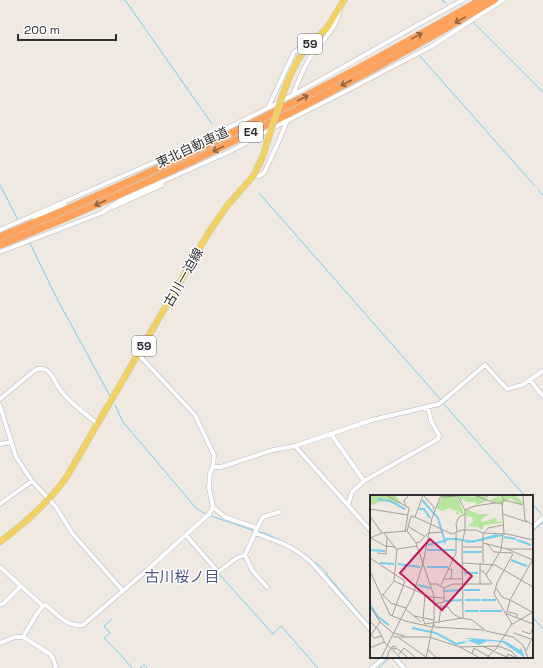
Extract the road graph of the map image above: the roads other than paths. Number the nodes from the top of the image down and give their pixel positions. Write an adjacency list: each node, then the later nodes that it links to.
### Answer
1 (344, 0): 6 (main road, 古川一迫線 / 59)
2 (463, 0): 8 (street)
3 (481, 0): 20 (highway, 東北自動車道 / E4, one-way to 3)
4 (494, 0): 22 (highway, 東北自動車道 / E4, one-way to 22)
5 (503, 0): 10 (street)
6 (341, 6): 7 (main road, 古川一迫線 / 59); 8 (street)
7 (305, 50): 9 (street); 12 (main road, 古川一迫線 / 59, bridge)
8 (292, 96): 9 (street)
9 (268, 108): 11 (street)
10 (286, 121): 12 (street); 13 (street)
11 (159, 161): 14 (street); 14 (street)
12 (254, 175): 24 (main road, 古川一迫線 / 59)
13 (172, 178): 16 (street); 16 (street)
14 (104, 185): 17 (street)
15 (65, 207): 17 (street)
16 (103, 212): 21 (street)
17 (32, 216): 19 (street)
18 (71, 220): 21 (street)
19 (0, 230)
20 (0, 237)
21 (42, 237): 23 (street)
22 (0, 245)
23 (0, 252)
24 (139, 355): 31 (main road, 古川一迫線 / 59); 36 (street)
25 (543, 370): 26 (street)
26 (530, 380): 27 (street); 30 (street)
27 (543, 396)
28 (0, 399): 31 (street)
29 (0, 406): 33 (street)
30 (428, 407): 32 (street); 38 (street)
31 (98, 424): 39 (main road, 古川一迫線 / 59)
32 (331, 434): 35 (street); 38 (street)
33 (11, 442): 34 (street); 37 (street)
34 (0, 444)
35 (295, 446): 36 (street); 41 (street)
36 (213, 467): 42 (street)
37 (32, 481): 39 (street); 40 (street)
38 (364, 481): 41 (street)
39 (49, 499): 49 (main road, 古川一迫線 / 59); 54 (street)
40 (0, 504)
41 (348, 505): 46 (street)
42 (213, 507): 47 (street); 48 (street)
43 (279, 512): 47 (street)
44 (543, 518): 45 (street)
45 (533, 527)
46 (370, 530)
47 (256, 531): 50 (street); 57 (street)
48 (186, 535): 50 (street); 54 (street)
49 (0, 542)
50 (245, 555): 53 (street)
51 (0, 567): 52 (street)
52 (21, 586): 55 (street); 56 (street)
53 (267, 587)
54 (123, 591): 56 (street)
55 (0, 605)
56 (43, 606): 58 (street)
57 (370, 629)
58 (23, 637): 59 (street); 62 (street)
59 (0, 643)
60 (384, 658): 63 (street)
61 (395, 658): 64 (street)
62 (56, 668)
63 (372, 668)
64 (404, 668)

